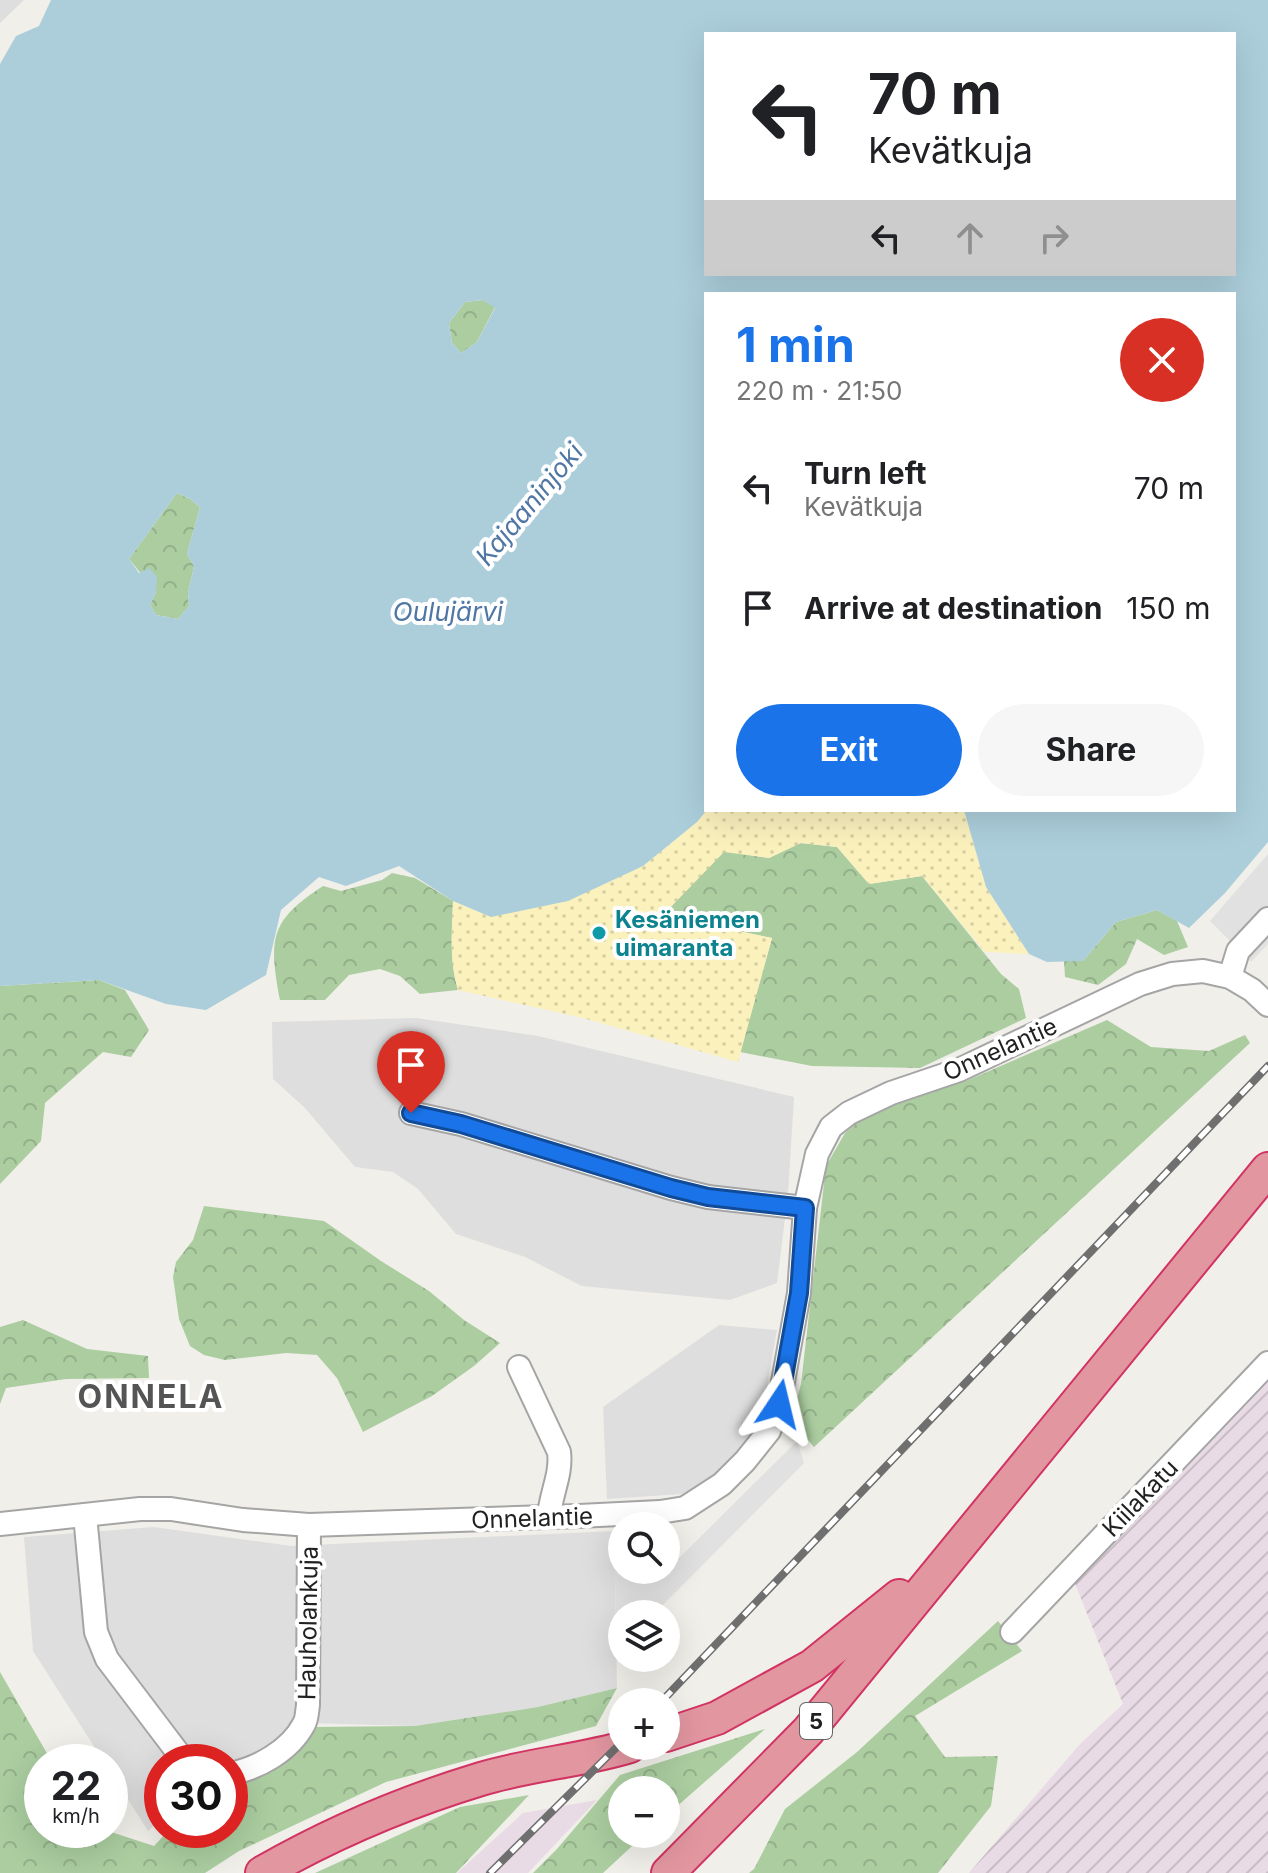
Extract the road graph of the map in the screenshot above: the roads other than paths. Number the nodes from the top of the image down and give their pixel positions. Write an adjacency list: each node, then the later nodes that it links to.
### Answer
1 (1268, 919): 2 (street)
2 (1230, 977): 3 (street, Onnelantie); 6 (street, Onnelantie)
3 (1268, 1005)
4 (411, 1113): 6 (street)
5 (1268, 1169): 13 (highway, 5)
6 (805, 1208): 10 (street, Onnelantie)
7 (1268, 1363): 14 (street, Kiilakatu)
8 (519, 1367): 10 (street)
9 (85, 1515): 11 (street, Onnelantie); 12 (street, Onnelantie); 16 (street)
10 (549, 1517): 12 (street, Onnelantie)
11 (0, 1524)
12 (309, 1525): 18 (street, Hauholankuja)
13 (949, 1556): 15 (highway); 20 (highway, 5)
14 (1012, 1632)
15 (680, 1730)
16 (171, 1744)
17 (608, 1751): 19 (highway)
18 (248, 1768)
19 (262, 1873)
20 (668, 1873)

